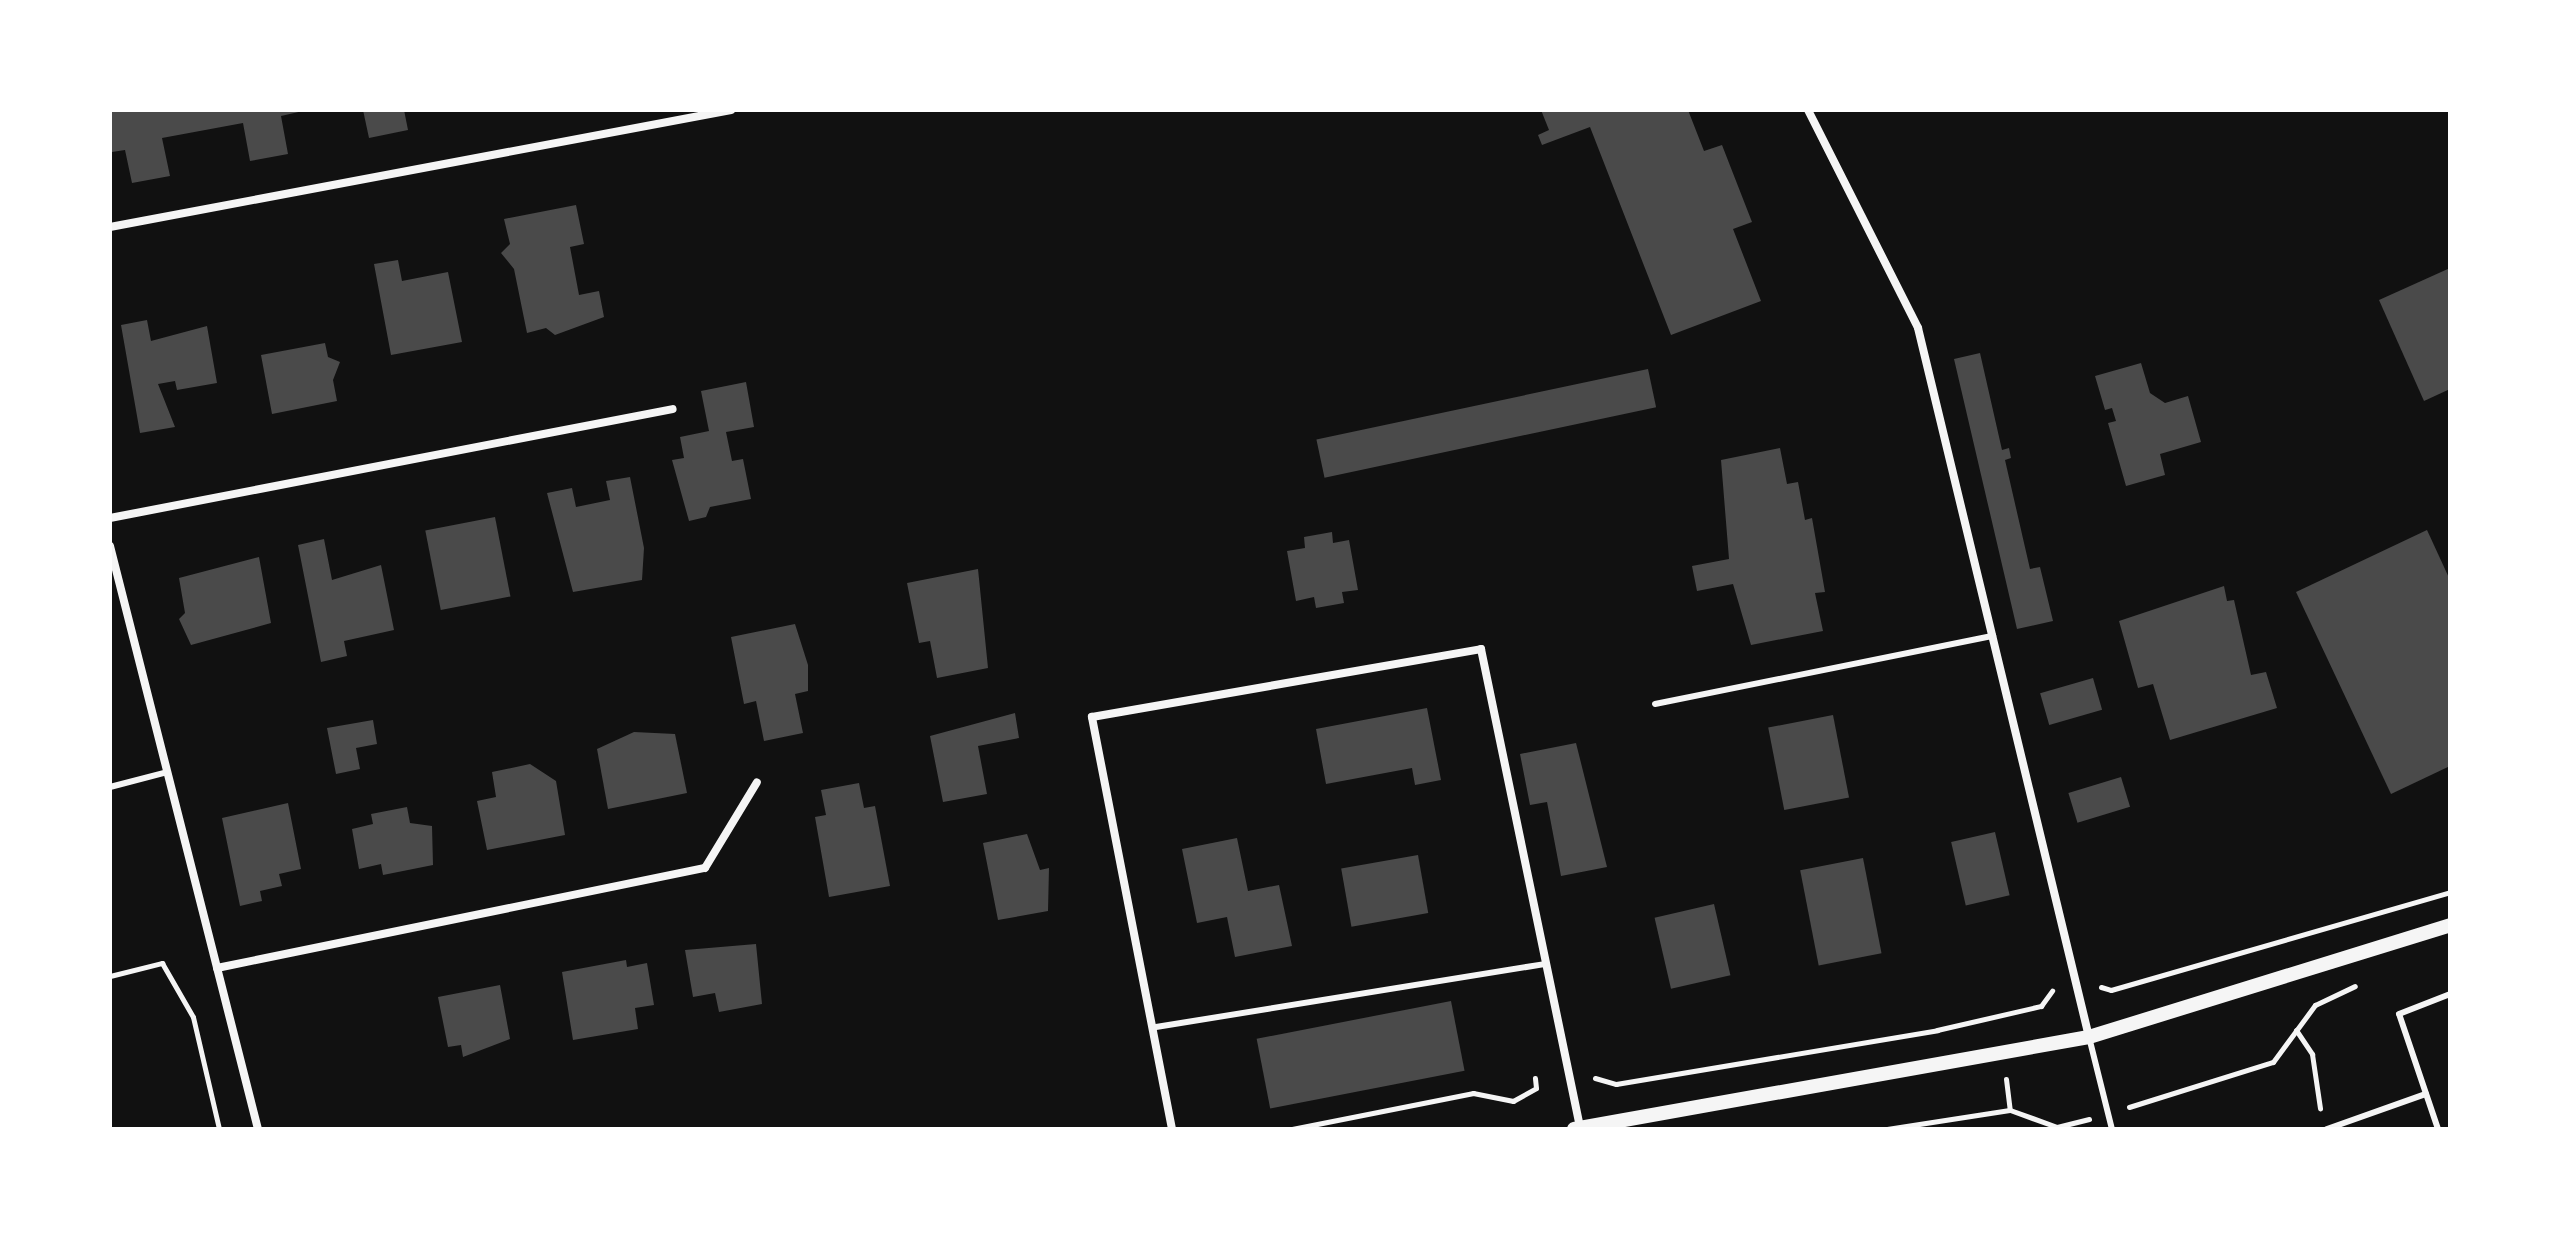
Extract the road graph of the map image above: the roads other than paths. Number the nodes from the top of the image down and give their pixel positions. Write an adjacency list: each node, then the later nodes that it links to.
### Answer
1 (731, 110): 3 (street)
2 (1808, 110): 7 (street)
3 (110, 227)
4 (673, 409): 5 (street)
5 (110, 518)
6 (110, 546): 9 (street)
7 (1993, 636): 8 (lane); 17 (street)
8 (1655, 704)
9 (167, 772): 11 (lane); 14 (street)
10 (757, 782): 14 (street)
11 (110, 787)
12 (2450, 925): 17 (street)
13 (1546, 964): 16 (lane); 16 (street); 20 (street)
14 (217, 968): 21 (street)
15 (2450, 994): 18 (lane)
16 (1156, 1027): 22 (street)
17 (2089, 1037): 19 (street); 23 (lane)
18 (2426, 1094): 24 (lane); 25 (lane)
19 (1643, 1123): 20 (street)
20 (1577, 1128)
21 (258, 1129)
22 (1172, 1129)
23 (2112, 1129)
24 (2327, 1129)
25 (2438, 1129)

